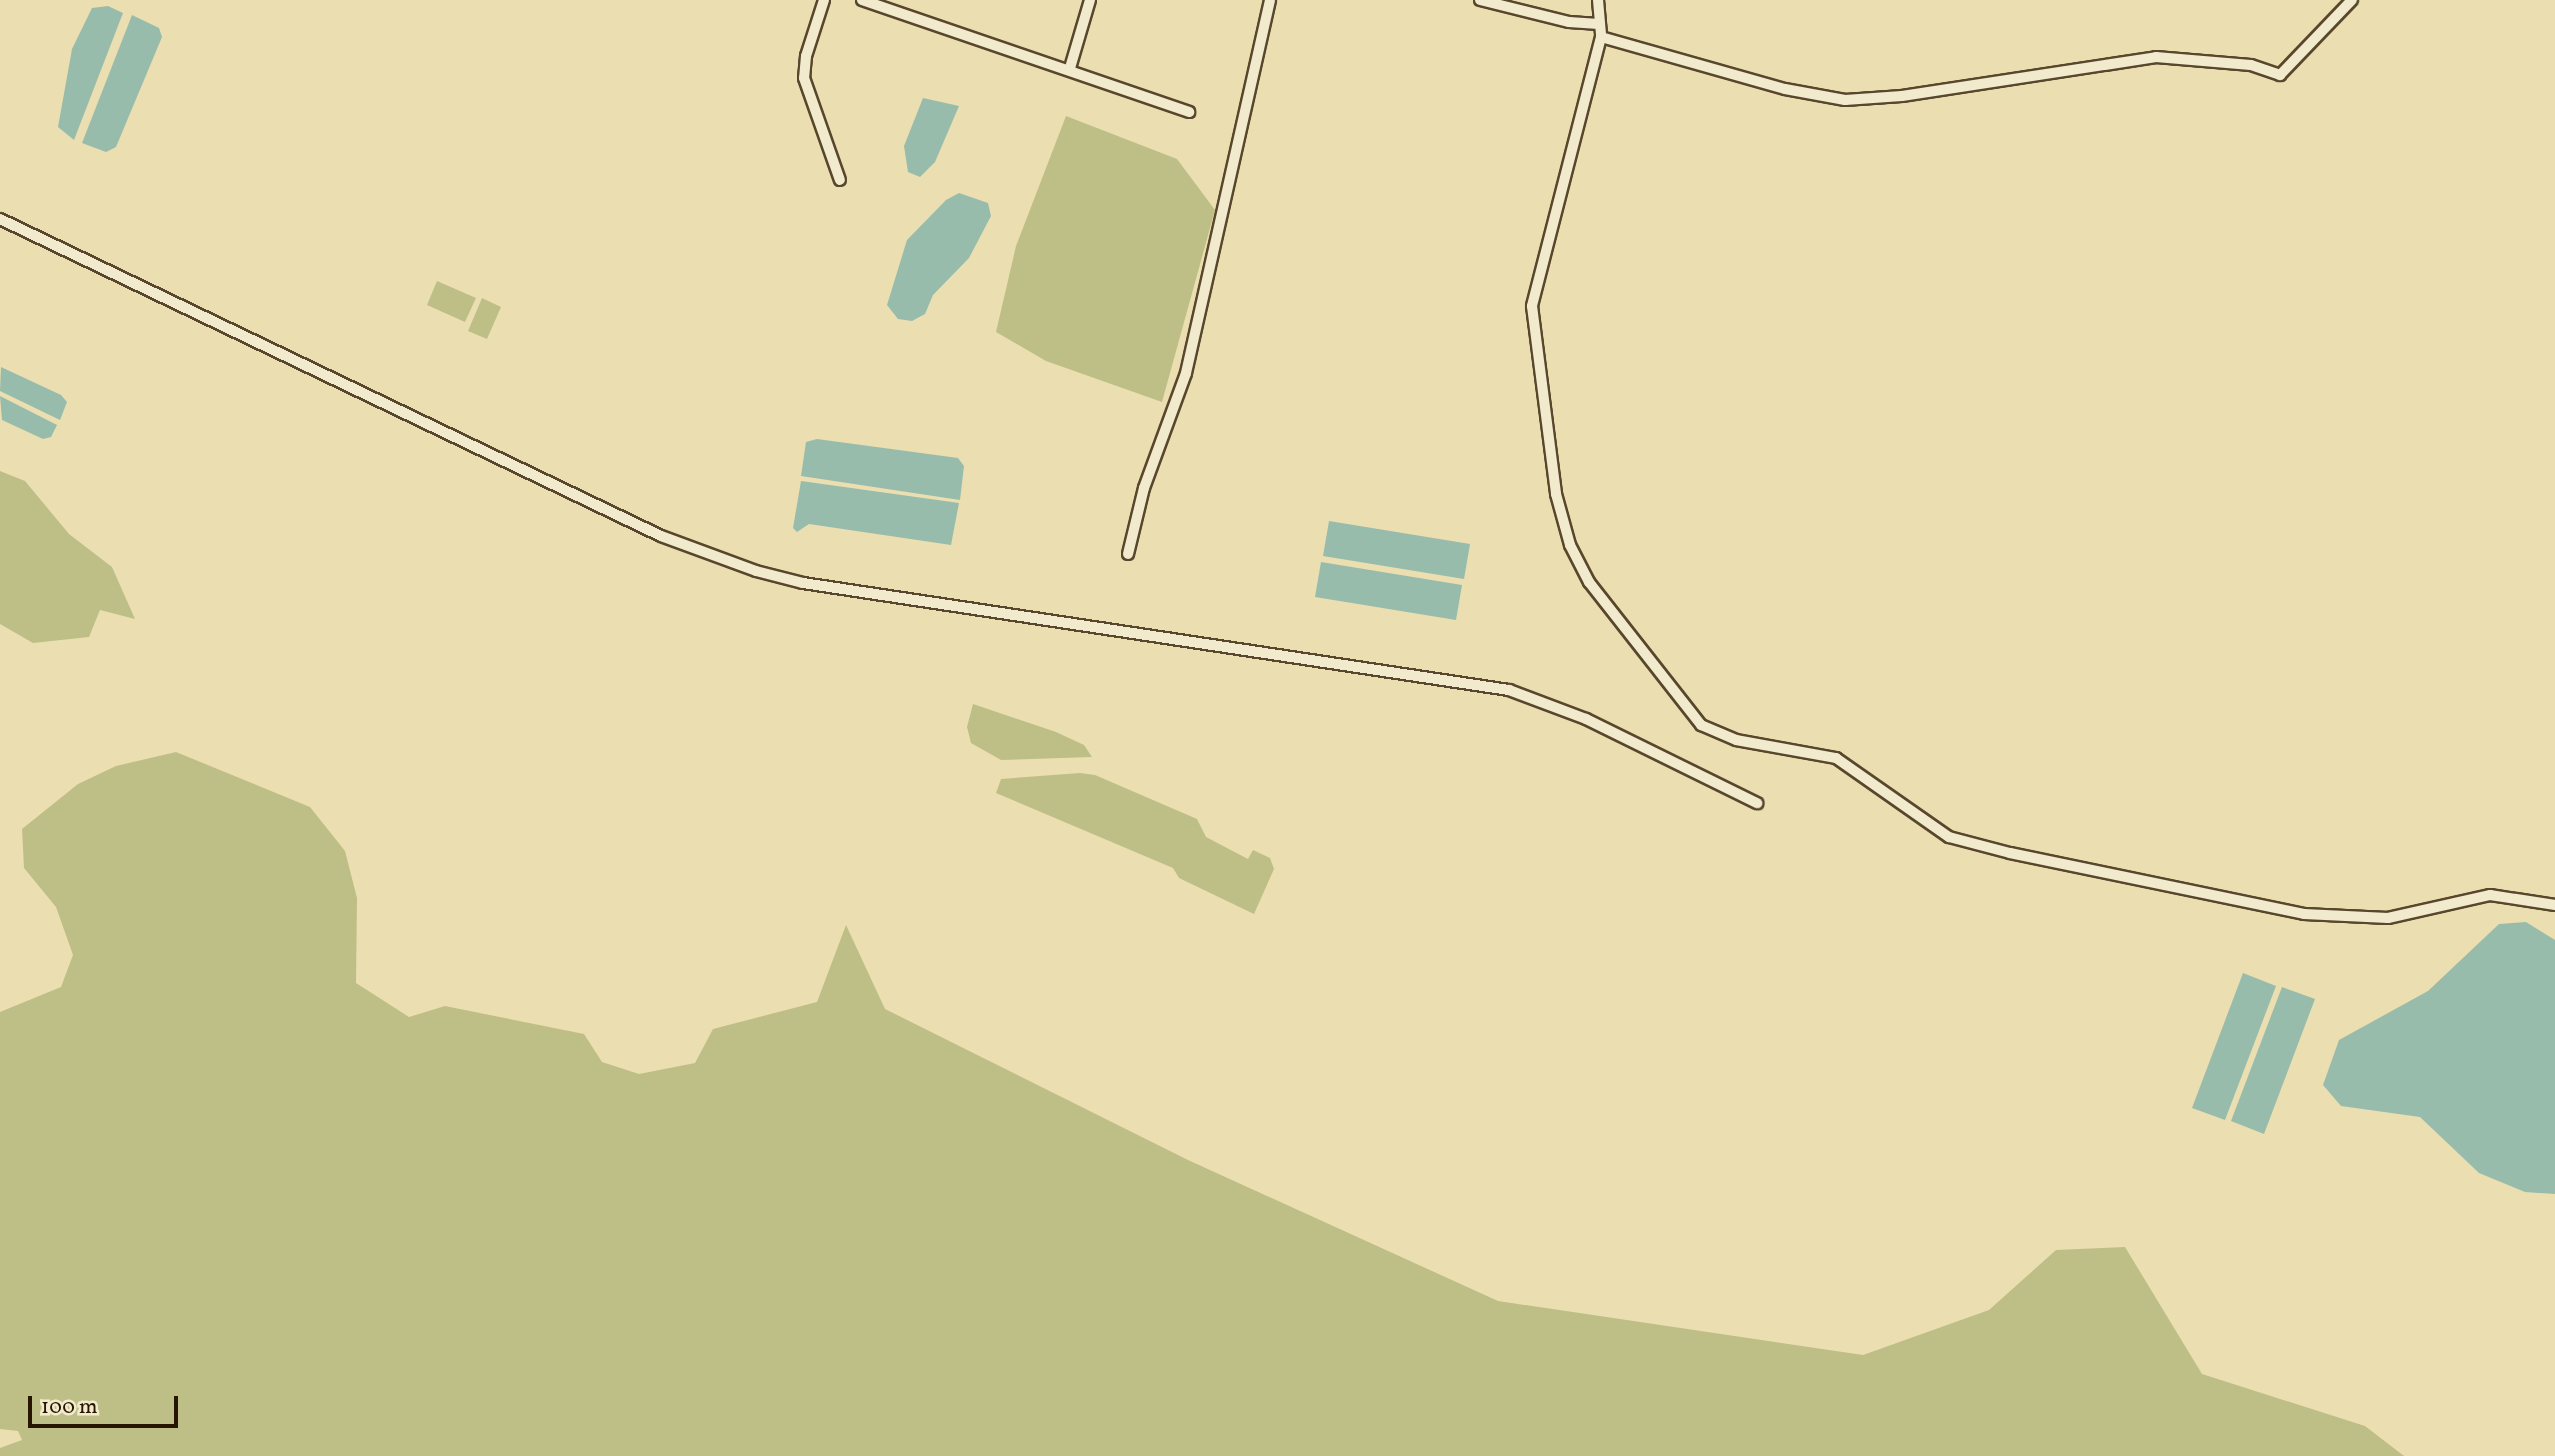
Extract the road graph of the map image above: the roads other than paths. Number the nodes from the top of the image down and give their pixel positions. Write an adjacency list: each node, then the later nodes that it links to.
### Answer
1 (824, 0): 12 (street)
2 (862, 0): 10 (street)
3 (1090, 0): 10 (street)
4 (1270, 0): 14 (street)
5 (1480, 0): 8 (street)
6 (1598, 0): 8 (street)
7 (2352, 0): 9 (street)
8 (1600, 24): 9 (street)
9 (1601, 37): 16 (street)
10 (1070, 68): 11 (street)
11 (1189, 112)
12 (840, 180)
13 (0, 219): 15 (street)
14 (1128, 554)
15 (1757, 803)
16 (2555, 905)

